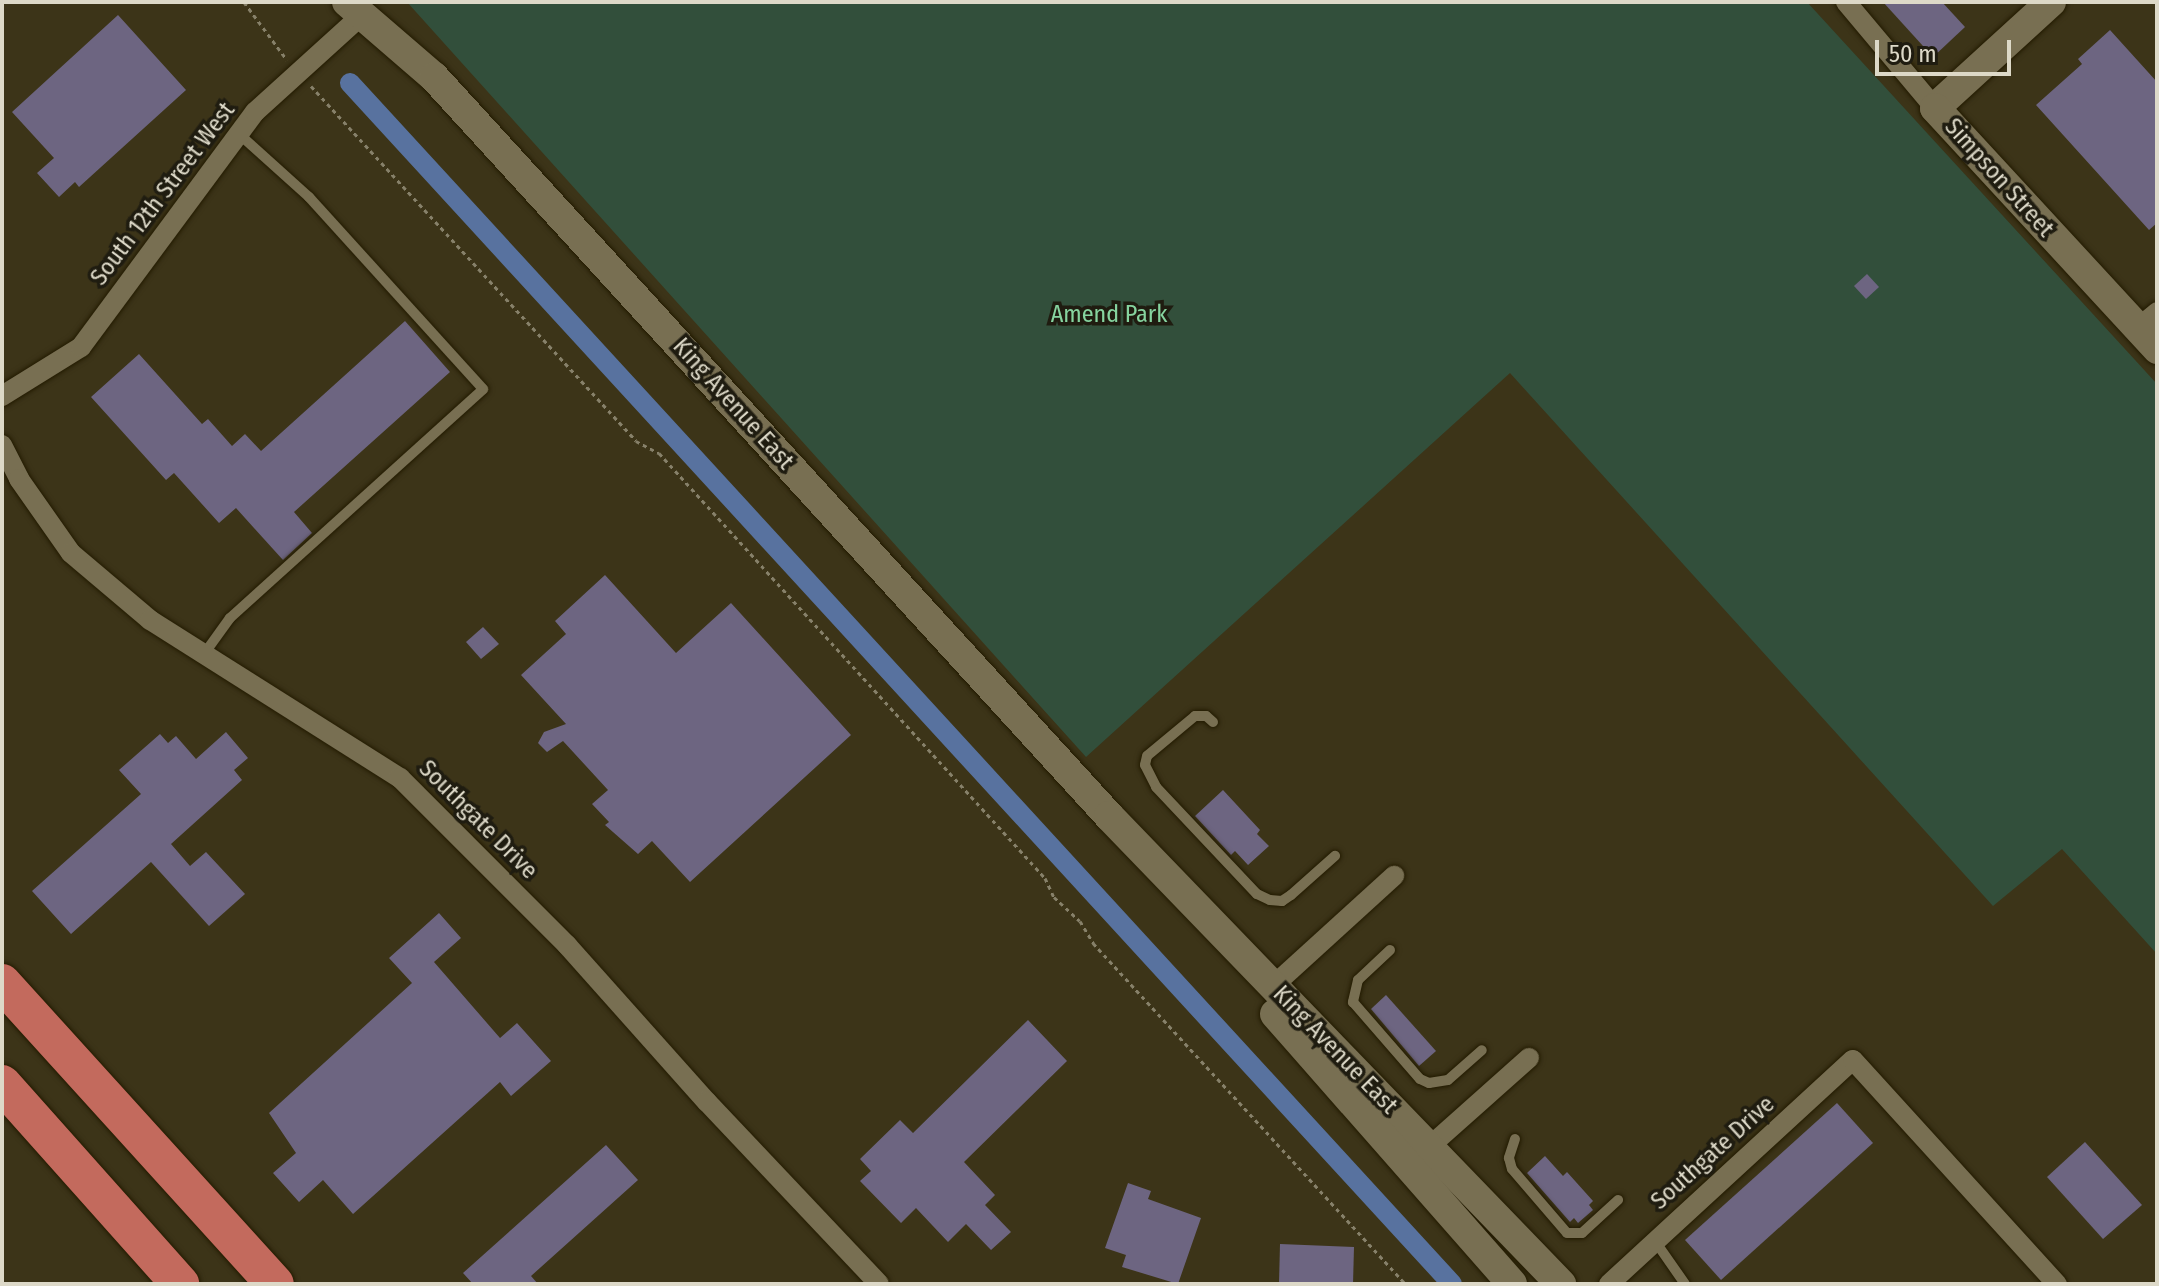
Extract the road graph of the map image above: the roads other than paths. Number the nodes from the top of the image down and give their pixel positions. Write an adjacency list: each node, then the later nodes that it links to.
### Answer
1 (1846, 2): 4 (street, Simpson Street)
2 (2051, 2): 4 (main road)
3 (354, 8): 5 (street, South 12th Street West); 11 (main road, King Avenue East)
4 (1935, 108): 6 (main road, Simpson Street)
5 (239, 134): 7 (street, South 12th Street West); 9 (lane)
6 (2150, 330)
7 (2, 396)
8 (2, 445): 9 (street, Southgate Drive)
9 (204, 654): 28 (street, Southgate Drive)
10 (1213, 722): 12 (lane)
11 (1109, 816): 16 (main road, King Avenue East); 29 (main road, King Avenue East)
12 (1335, 856)
13 (1394, 876): 16 (street)
14 (1390, 950): 17 (lane)
15 (2, 983): 23 (highway)
16 (1273, 986): 21 (main road, King Avenue East)
17 (1482, 1050)
18 (1529, 1058): 21 (street)
19 (2, 1084): 25 (highway)
20 (1515, 1139): 22 (lane)
21 (1429, 1147): 30 (main road, King Avenue East)
22 (1618, 1200)
23 (225, 1229): 26 (highway); 27 (highway)
24 (1655, 1241): 31 (street, Southgate Drive); 32 (lane); 33 (street, Southgate Drive)
25 (180, 1284)
26 (275, 1284)
27 (282, 1284)
28 (879, 1284)
29 (1512, 1284)
30 (1561, 1284)
31 (1609, 1284)
32 (1685, 1284)
33 (2057, 1284)

